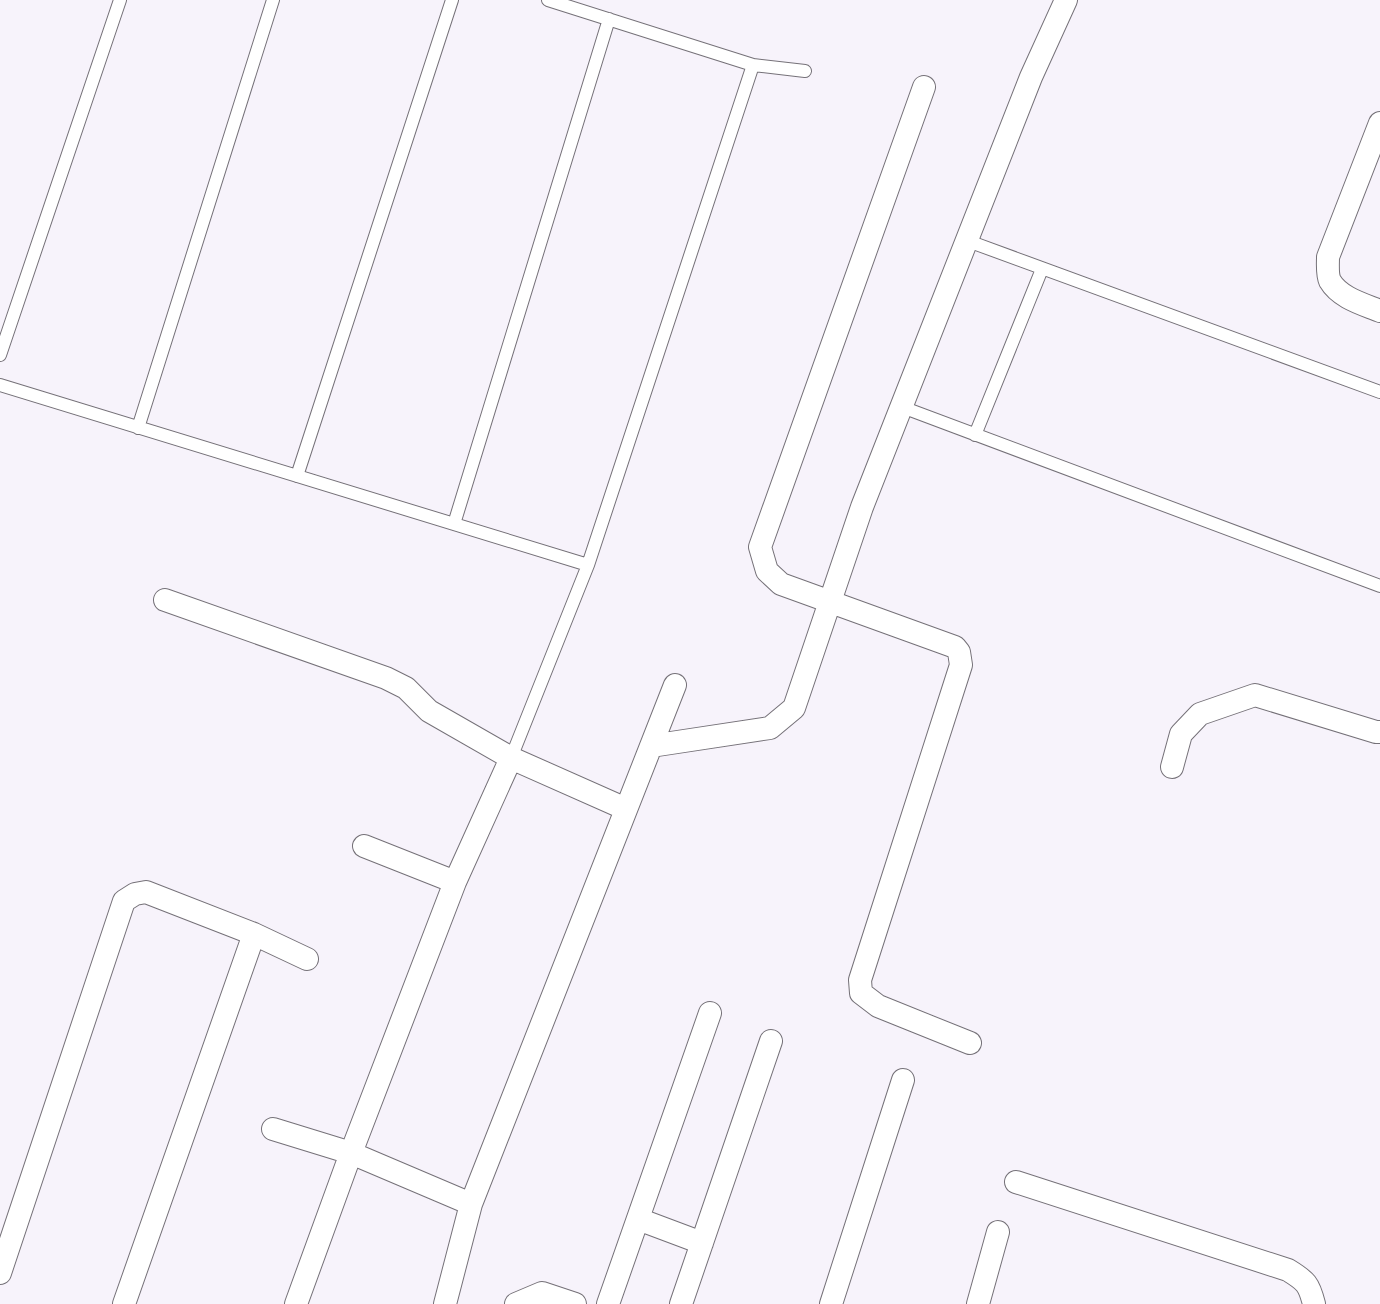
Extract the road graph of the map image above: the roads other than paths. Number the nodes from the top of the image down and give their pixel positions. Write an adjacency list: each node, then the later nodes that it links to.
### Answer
1 (120, 0): 14 (lane)
2 (273, 0): 18 (lane)
3 (452, 0): 20 (lane)
4 (548, 0): 6 (lane)
5 (1066, 0): 11 (street)
6 (609, 19): 7 (lane); 21 (lane)
7 (753, 64): 8 (lane); 22 (lane)
8 (805, 71)
9 (924, 87): 25 (street)
10 (1380, 123): 13 (street)
11 (968, 241): 12 (lane); 17 (street)
12 (1042, 269): 16 (lane); 19 (lane)
13 (1380, 311)
14 (0, 355)
15 (0, 386): 18 (lane)
16 (1380, 392)
17 (902, 407): 19 (lane); 25 (street)
18 (138, 428): 20 (lane)
19 (975, 435): 23 (lane)
20 (297, 476): 21 (lane)
21 (454, 524): 22 (lane)
22 (588, 565): 29 (lane)
23 (1380, 586)
24 (165, 600): 29 (street)
25 (830, 603): 28 (street); 38 (street)
26 (675, 685): 28 (street)
27 (1380, 732): 30 (street)
28 (651, 746): 31 (street)
29 (511, 758): 31 (street); 33 (street)
30 (1172, 767)
31 (626, 809): 43 (street)
32 (364, 846): 33 (street)
33 (455, 882): 41 (street)
34 (254, 934): 35 (street); 47 (street); 48 (street)
35 (307, 959)
36 (710, 1013): 44 (street)
37 (771, 1041): 46 (street)
38 (970, 1043)
39 (903, 1080): 55 (street)
40 (273, 1130): 41 (street)
41 (351, 1154): 43 (street); 49 (street)
42 (1016, 1182): 57 (street)
43 (471, 1204): 50 (street)
44 (638, 1219): 46 (street); 53 (street)
45 (998, 1232): 56 (street)
46 (702, 1243): 54 (street)
47 (0, 1273)
48 (124, 1304)
49 (296, 1304)
50 (445, 1304)
51 (516, 1304): 52 (street)
52 (575, 1304)
53 (608, 1304)
54 (681, 1304)
55 (831, 1304)
56 (978, 1304)
57 (1314, 1304)

